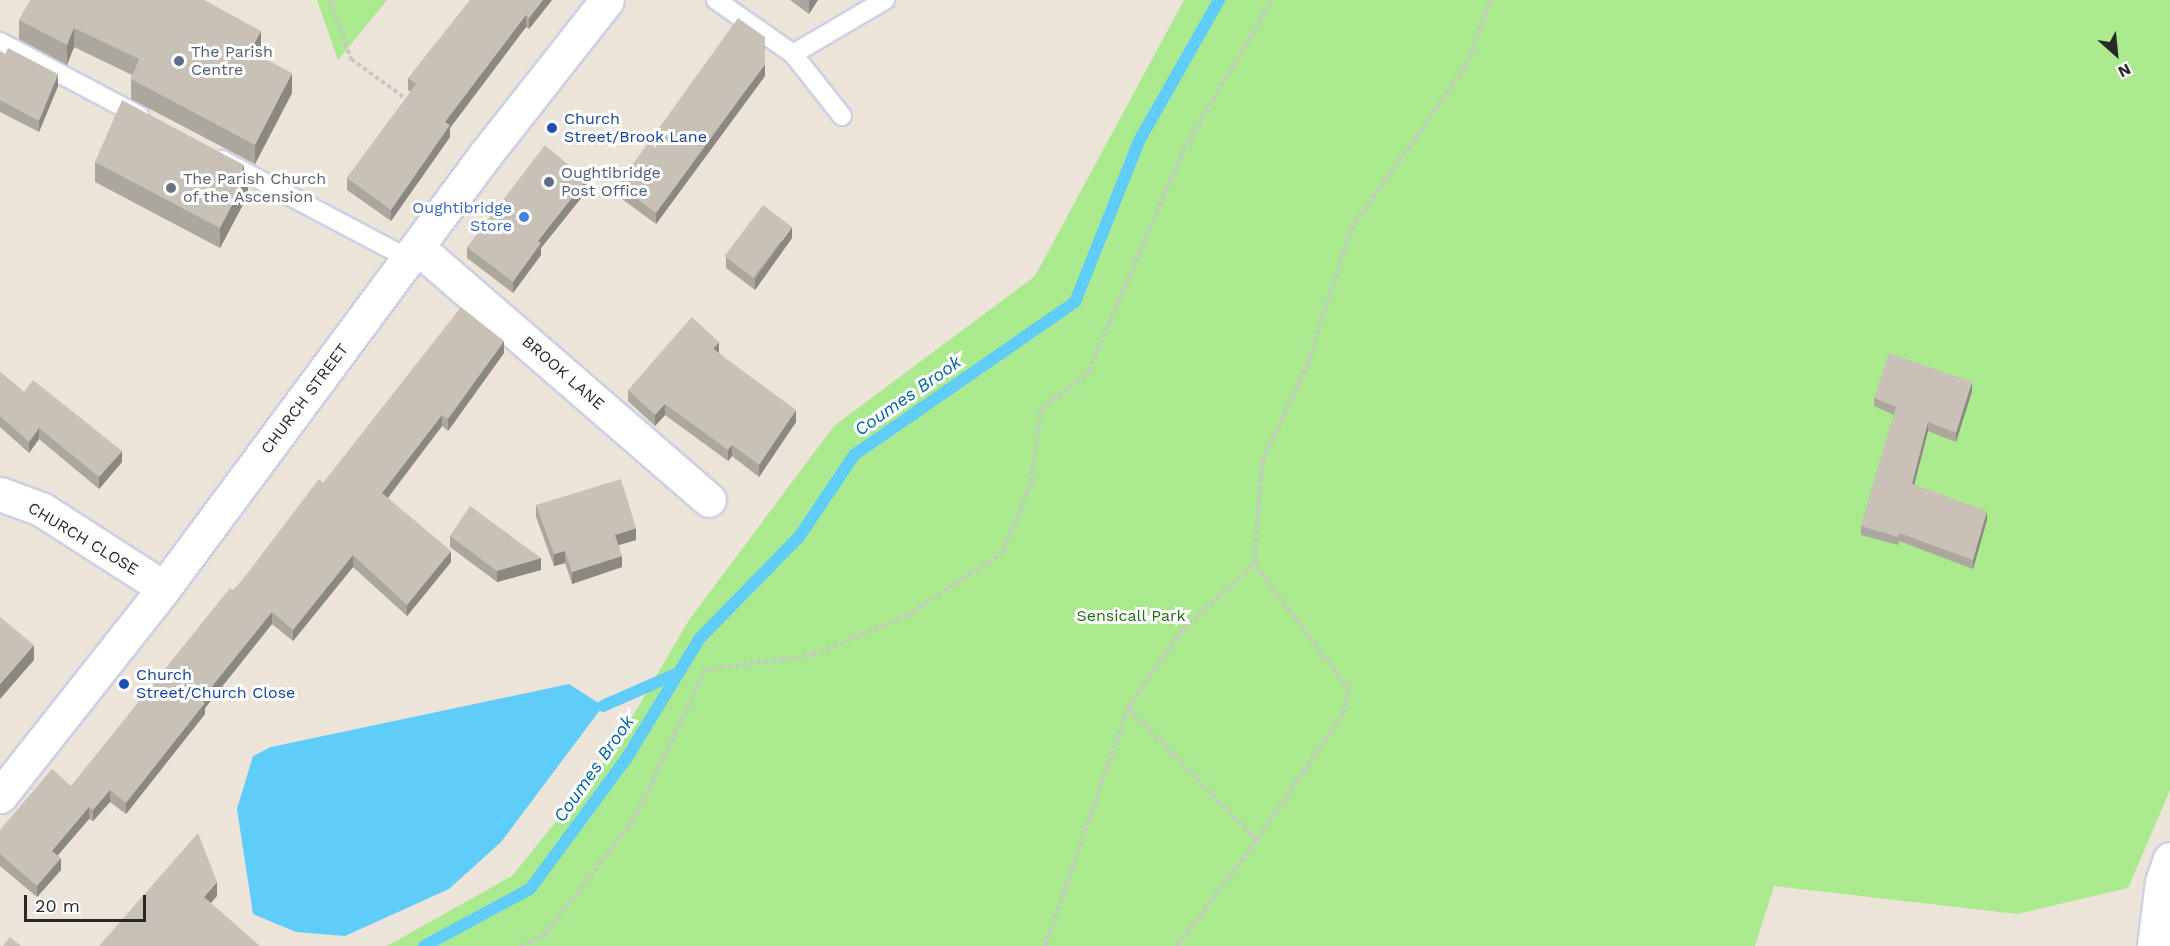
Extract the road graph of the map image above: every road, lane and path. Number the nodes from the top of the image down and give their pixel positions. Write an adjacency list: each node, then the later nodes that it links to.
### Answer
1 (330, 0): 9 (path)
2 (607, 0): 13 (street, CHURCH STREET)
3 (716, 0): 8 (lane)
4 (885, 0): 8 (lane)
5 (1272, 0): 22 (path)
6 (1491, 0): 16 (path)
7 (0, 42): 11 (lane)
8 (793, 54): 10 (lane)
9 (418, 107)
10 (842, 116)
11 (157, 125)
12 (210, 153): 13 (lane)
13 (413, 253): 15 (street, BROOK LANE); 17 (street, CHURCH STREET)
14 (0, 494): 17 (street, CHURCH CLOSE)
15 (710, 500)
16 (1254, 564): 18 (path); 20 (path)
17 (164, 588): 19 (street, CHURCH STREET)
18 (1128, 708): 20 (path); 23 (path)
19 (0, 796)
20 (1257, 840): 24 (path)
21 (2170, 859): 25 (street)
22 (520, 946)
23 (1045, 946)
24 (1177, 946)
25 (2154, 946)

